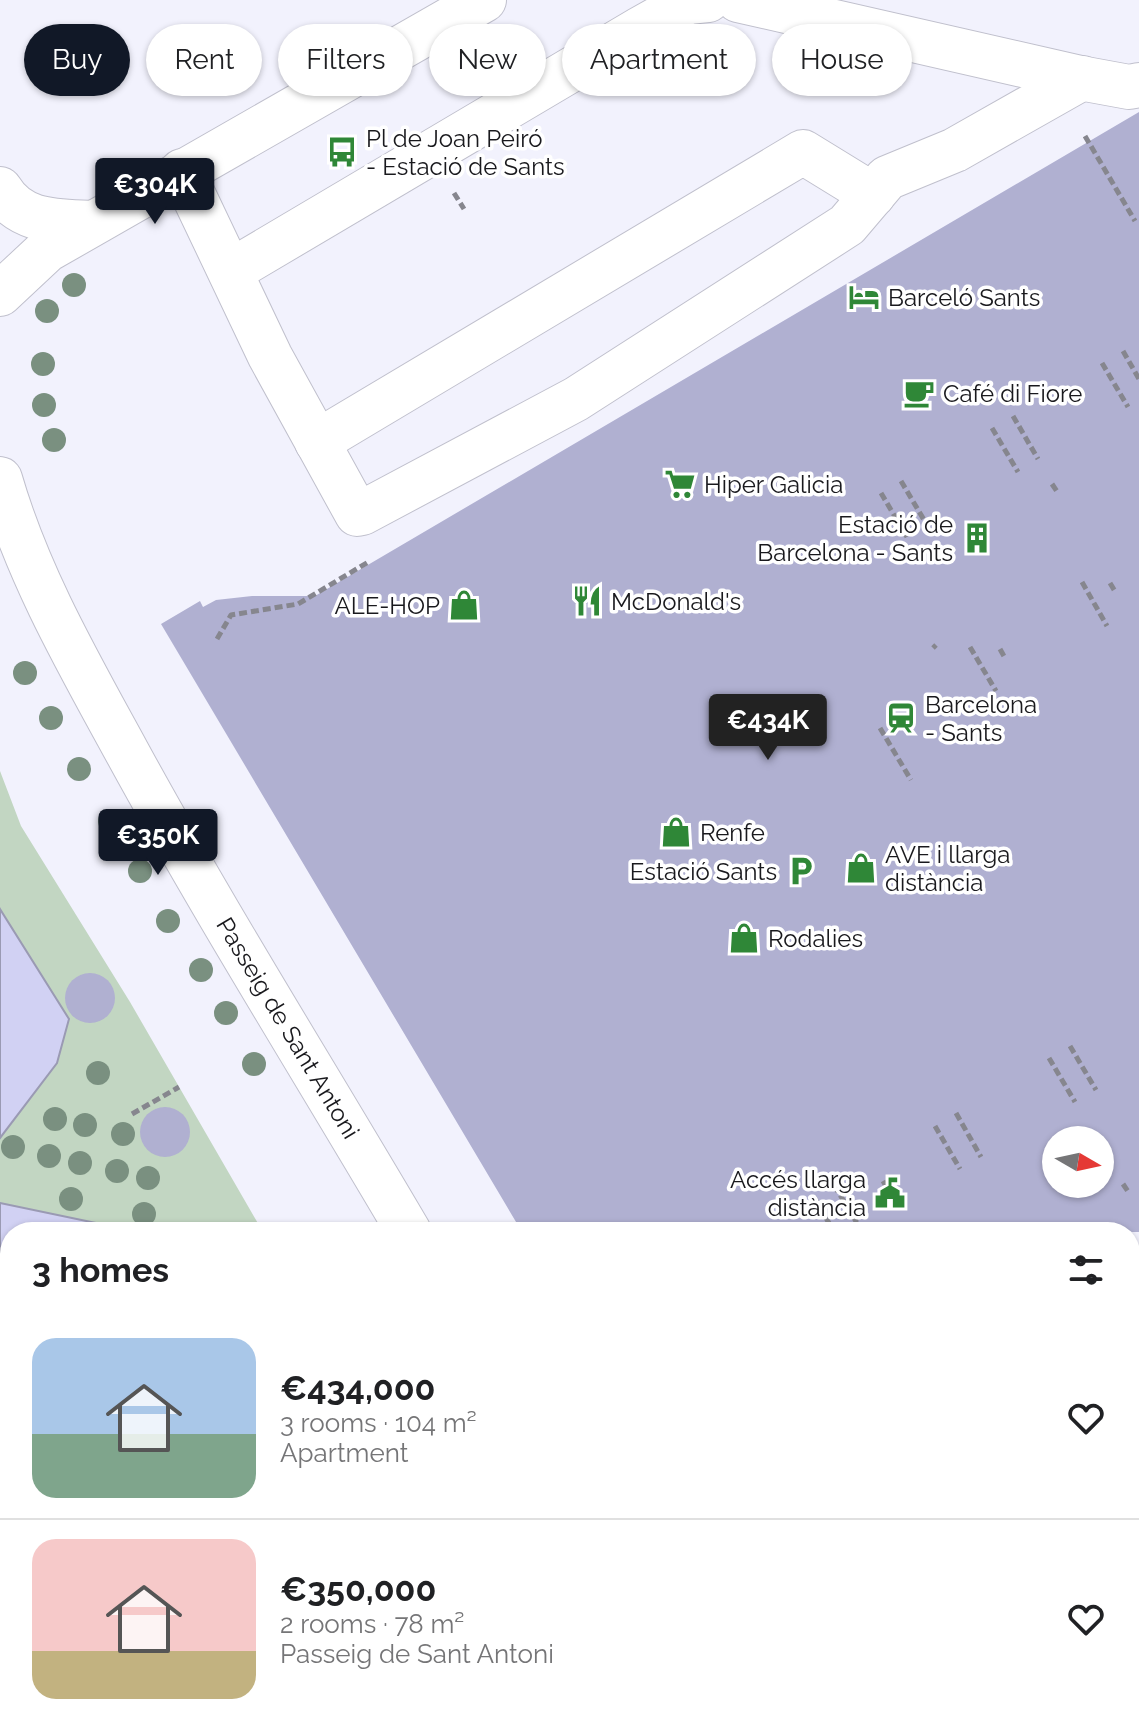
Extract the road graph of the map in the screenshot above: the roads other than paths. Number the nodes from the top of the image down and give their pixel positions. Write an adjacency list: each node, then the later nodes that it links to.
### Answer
1 (484, 0): 6 (street)
2 (708, 0): 12 (street)
3 (738, 0): 4 (street)
4 (1082, 78): 5 (street); 8 (street)
5 (1139, 85)
6 (182, 171): 9 (street); 12 (street)
7 (0, 189): 9 (street)
8 (873, 195): 14 (street); 14 (street)
9 (92, 223): 11 (street)
10 (0, 248): 11 (street)
11 (47, 250): 13 (street)
12 (231, 271): 14 (street)
13 (0, 294)
14 (317, 442)
15 (0, 479): 16 (street, Passeig de Sant Antoni)
16 (403, 1222)

